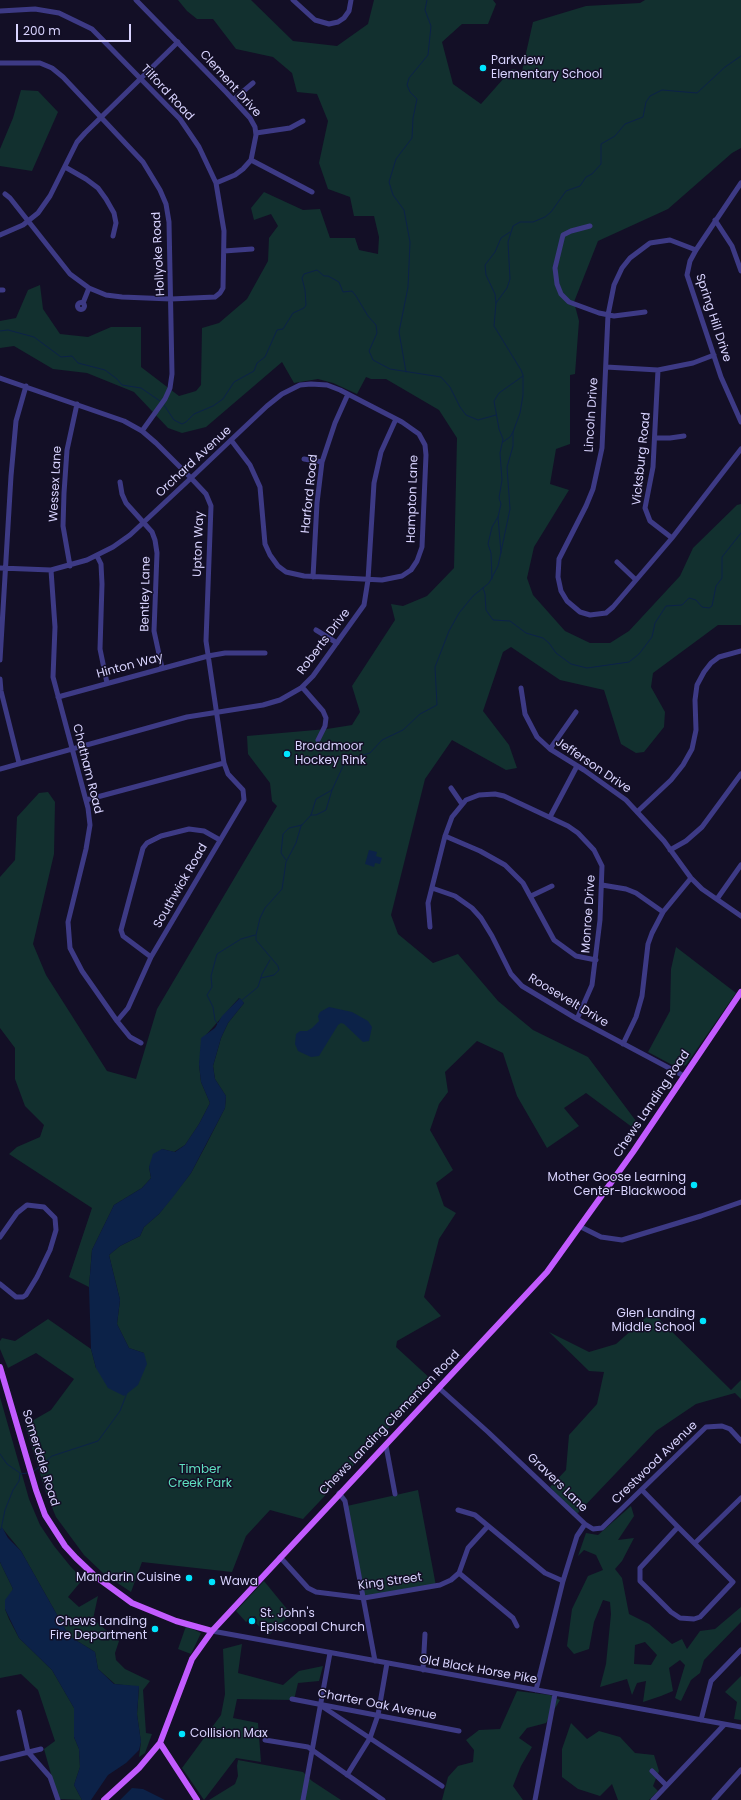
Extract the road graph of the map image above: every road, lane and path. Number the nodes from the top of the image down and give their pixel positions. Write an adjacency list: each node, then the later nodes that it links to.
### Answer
1 (136, 0): 5 (street, Clement Drive)
2 (293, 0): 3 (street)
3 (351, 0)
4 (0, 11): 7 (street, Tilford Road)
5 (178, 42): 7 (street); 9 (street, Clement Drive)
6 (0, 63): 10 (street, Hollyoke Road)
7 (141, 79): 10 (street); 15 (street, Tilford Road)
8 (253, 82): 9 (street)
9 (233, 100): 12 (street, Clement Drive)
10 (101, 116): 14 (street); 29 (street, Hollyoke Road)
11 (303, 121): 12 (street)
12 (256, 133): 13 (street, Clement Drive)
13 (251, 160): 15 (street); 17 (street)
14 (65, 166): 20 (street); 23 (street)
15 (216, 183): 26 (street, Tilford Road)
16 (741, 183): 19 (street, Spring Hill Drive)
17 (312, 192)
18 (5, 194): 20 (street)
19 (715, 220): 25 (street, Spring Hill Drive); 27 (street)
20 (29, 221): 22 (street); 28 (street)
21 (590, 226): 32 (street)
22 (0, 235)
23 (113, 236)
24 (252, 249): 26 (street)
25 (696, 250): 32 (street, Lincoln Drive); 33 (street, Spring Hill Drive)
26 (224, 251): 29 (street, Tilford Road)
27 (741, 271)
28 (89, 288): 29 (street); 30 (street)
29 (172, 299): 42 (street, Hollyoke Road)
30 (83, 303)
31 (645, 312): 32 (street)
32 (608, 315): 34 (street, Lincoln Drive)
33 (714, 355): 35 (street); 41 (street, Spring Hill Drive)
34 (606, 367): 35 (street); 60 (street, Lincoln Drive)
35 (658, 370): 44 (street, Vicksburg Road)
36 (0, 378): 37 (street, Upton Way)
37 (26, 386): 39 (street, Upton Way); 56 (street)
38 (348, 394): 40 (street, Orchard Avenue); 45 (street, Orchard Avenue); 48 (street, Harford Road)
39 (77, 404): 42 (street, Upton Way); 55 (street, Wessex Lane)
40 (396, 419): 59 (street, Roberts Drive); 59 (street, Hampton Lane)
41 (741, 422)
42 (142, 431): 49 (street, Upton Way)
43 (684, 436): 44 (street)
44 (656, 438): 52 (street, Vicksburg Road)
45 (231, 440): 49 (street, Orchard Avenue); 58 (street, Hampton Lane)
46 (741, 449): 52 (street, Lincoln Drive)
47 (304, 459): 48 (street)
48 (322, 462): 58 (street, Harford Road)
49 (191, 478): 51 (street, Orchard Avenue); 65 (street, Upton Way)
50 (120, 482): 51 (street, Bentley Lane)
51 (142, 524): 53 (street, Orchard Avenue); 67 (street, Bentley Lane)
52 (672, 538): 60 (street, Lincoln Drive)
53 (97, 556): 55 (street, Orchard Avenue); 69 (street)
54 (617, 562): 60 (street)
55 (70, 566): 57 (street, Orchard Avenue)
56 (3, 568): 57 (street, Orchard Avenue); 66 (street)
57 (52, 570): 72 (street, Chatham Road)
58 (313, 577): 59 (street, Hampton Lane)
59 (368, 580): 62 (street, Roberts Drive)
60 (636, 580)
61 (316, 630): 62 (street)
62 (337, 643): 70 (street, Roberts Drive)
63 (741, 651): 86 (street)
64 (264, 653): 65 (street, Hinton Way)
65 (208, 656): 67 (street, Hinton Way); 73 (street, Upton Way)
66 (0, 660)
67 (162, 668): 69 (street, Hinton Way)
68 (0, 680): 78 (street)
69 (107, 683): 72 (street, Hinton Way)
70 (302, 686): 73 (street, Roberts Drive); 75 (street)
71 (521, 688): 77 (street, Jefferson Drive)
72 (58, 697): 76 (street, Chatham Road)
73 (217, 711): 76 (street, Roberts Drive); 79 (street, Upton Way)
74 (576, 712): 77 (street)
75 (318, 740)
76 (72, 749): 78 (street, Roberts Drive); 84 (street, Chatham Road)
77 (550, 749): 80 (street, Jefferson Drive)
78 (19, 763): 81 (street, Roberts Drive)
79 (224, 763): 84 (street); 89 (street, Southwick Road)
80 (577, 766): 86 (street, Jefferson Drive); 87 (street)
81 (0, 769)
82 (741, 774): 90 (street)
83 (450, 788): 85 (street)
84 (86, 800): 105 (street, Chatham Road)
85 (462, 804): 87 (street, Monroe Drive); 88 (street, Monroe Drive)
86 (637, 812): 90 (street, Jefferson Drive)
87 (550, 818): 93 (street, Monroe Drive)
88 (445, 836): 95 (street, Monroe Drive); 96 (street)
89 (220, 840): 101 (street, Southwick Road); 101 (street)
90 (670, 850): 92 (street, Jefferson Drive)
91 (741, 865): 97 (street)
92 (691, 878): 97 (street, Jefferson Drive); 98 (street)
93 (602, 885): 98 (street); 102 (street, Monroe Drive)
94 (552, 886): 96 (street)
95 (432, 888): 100 (street, Monroe Drive); 104 (street, Roosevelt Drive)
96 (531, 896): 102 (street)
97 (716, 899): 99 (street, Jefferson Drive)
98 (664, 912): 107 (street)
99 (741, 916)
100 (430, 927)
101 (151, 957): 105 (street, Southwick Road)
102 (596, 960): 104 (street, Monroe Drive)
103 (741, 992): 108 (main road, Chews Landing Road)
104 (577, 1019): 107 (street, Roosevelt Drive)
105 (116, 1021): 106 (street, Chatham Road)
106 (141, 1043)
107 (623, 1044): 108 (street, Roosevelt Drive)
108 (684, 1076): 110 (main road, Chews Landing Road)
109 (741, 1202): 110 (street)
110 (581, 1227): 114 (main road, Chews Landing Clementon Road)
111 (0, 1237): 112 (street)
112 (0, 1284)
113 (0, 1367): 131 (main road, Somerdale Road)
114 (439, 1388): 116 (main road, Chews Landing Clementon Road); 122 (street, Gravers Lane)
115 (741, 1441): 117 (street, Crestwood Avenue)
116 (386, 1446): 118 (main road, Chews Landing Clementon Road); 119 (street)
117 (642, 1490): 122 (street, Crestwood Avenue); 124 (street)
118 (339, 1493): 126 (main road, Chews Landing Clementon Road); 129 (street)
119 (395, 1494)
120 (741, 1498): 125 (street)
121 (458, 1510): 123 (street)
122 (585, 1524): 128 (street, Gravers Lane)
123 (488, 1526): 127 (street); 128 (street)
124 (678, 1527): 125 (street); 125 (street)
125 (695, 1544)
126 (280, 1557): 129 (street, King Street); 131 (main road, Chews Landing Clementon Road)
127 (459, 1573): 129 (street, King Street); 130 (street)
128 (563, 1581): 138 (street, Gravers Lane)
129 (364, 1598): 135 (street)
130 (517, 1626)
131 (212, 1631): 134 (street, Old Black Horse Pike); 150 (main road)
132 (425, 1634): 137 (street)
133 (741, 1650): 144 (street)
134 (330, 1653): 135 (street, Old Black Horse Pike); 141 (street)
135 (375, 1661): 136 (street, Old Black Horse Pike)
136 (386, 1663): 137 (street, Old Black Horse Pike); 143 (street)
137 (423, 1670): 138 (street, Old Black Horse Pike)
138 (536, 1690): 139 (street, Old Black Horse Pike)
139 (555, 1694): 144 (street, Old Black Horse Pike); 165 (street)
140 (292, 1699): 141 (street, Charter Oak Avenue)
141 (321, 1706): 143 (street, Charter Oak Avenue); 148 (street); 153 (street)
142 (19, 1712): 152 (street)
143 (378, 1715): 147 (street, Charter Oak Avenue); 148 (street)
144 (701, 1720): 145 (street, Old Black Horse Pike)
145 (724, 1725): 146 (street, Old Black Horse Pike); 158 (street)
146 (741, 1727)
147 (459, 1731)
148 (370, 1738): 157 (street); 159 (street)
149 (265, 1740): 153 (street)
150 (160, 1743): 161 (main road); 162 (main road)
151 (40, 1749): 152 (street)
152 (28, 1752): 154 (street); 160 (street)
153 (312, 1752): 157 (street); 163 (street)
154 (0, 1759)
155 (741, 1770): 167 (street)
156 (652, 1771): 158 (street)
157 (347, 1776): 164 (street)
158 (666, 1785): 166 (street)
159 (442, 1786)
160 (58, 1800)
161 (104, 1800)
162 (197, 1800)
163 (303, 1800)
164 (383, 1800)
165 (535, 1800)
166 (653, 1800)
167 (714, 1800)

